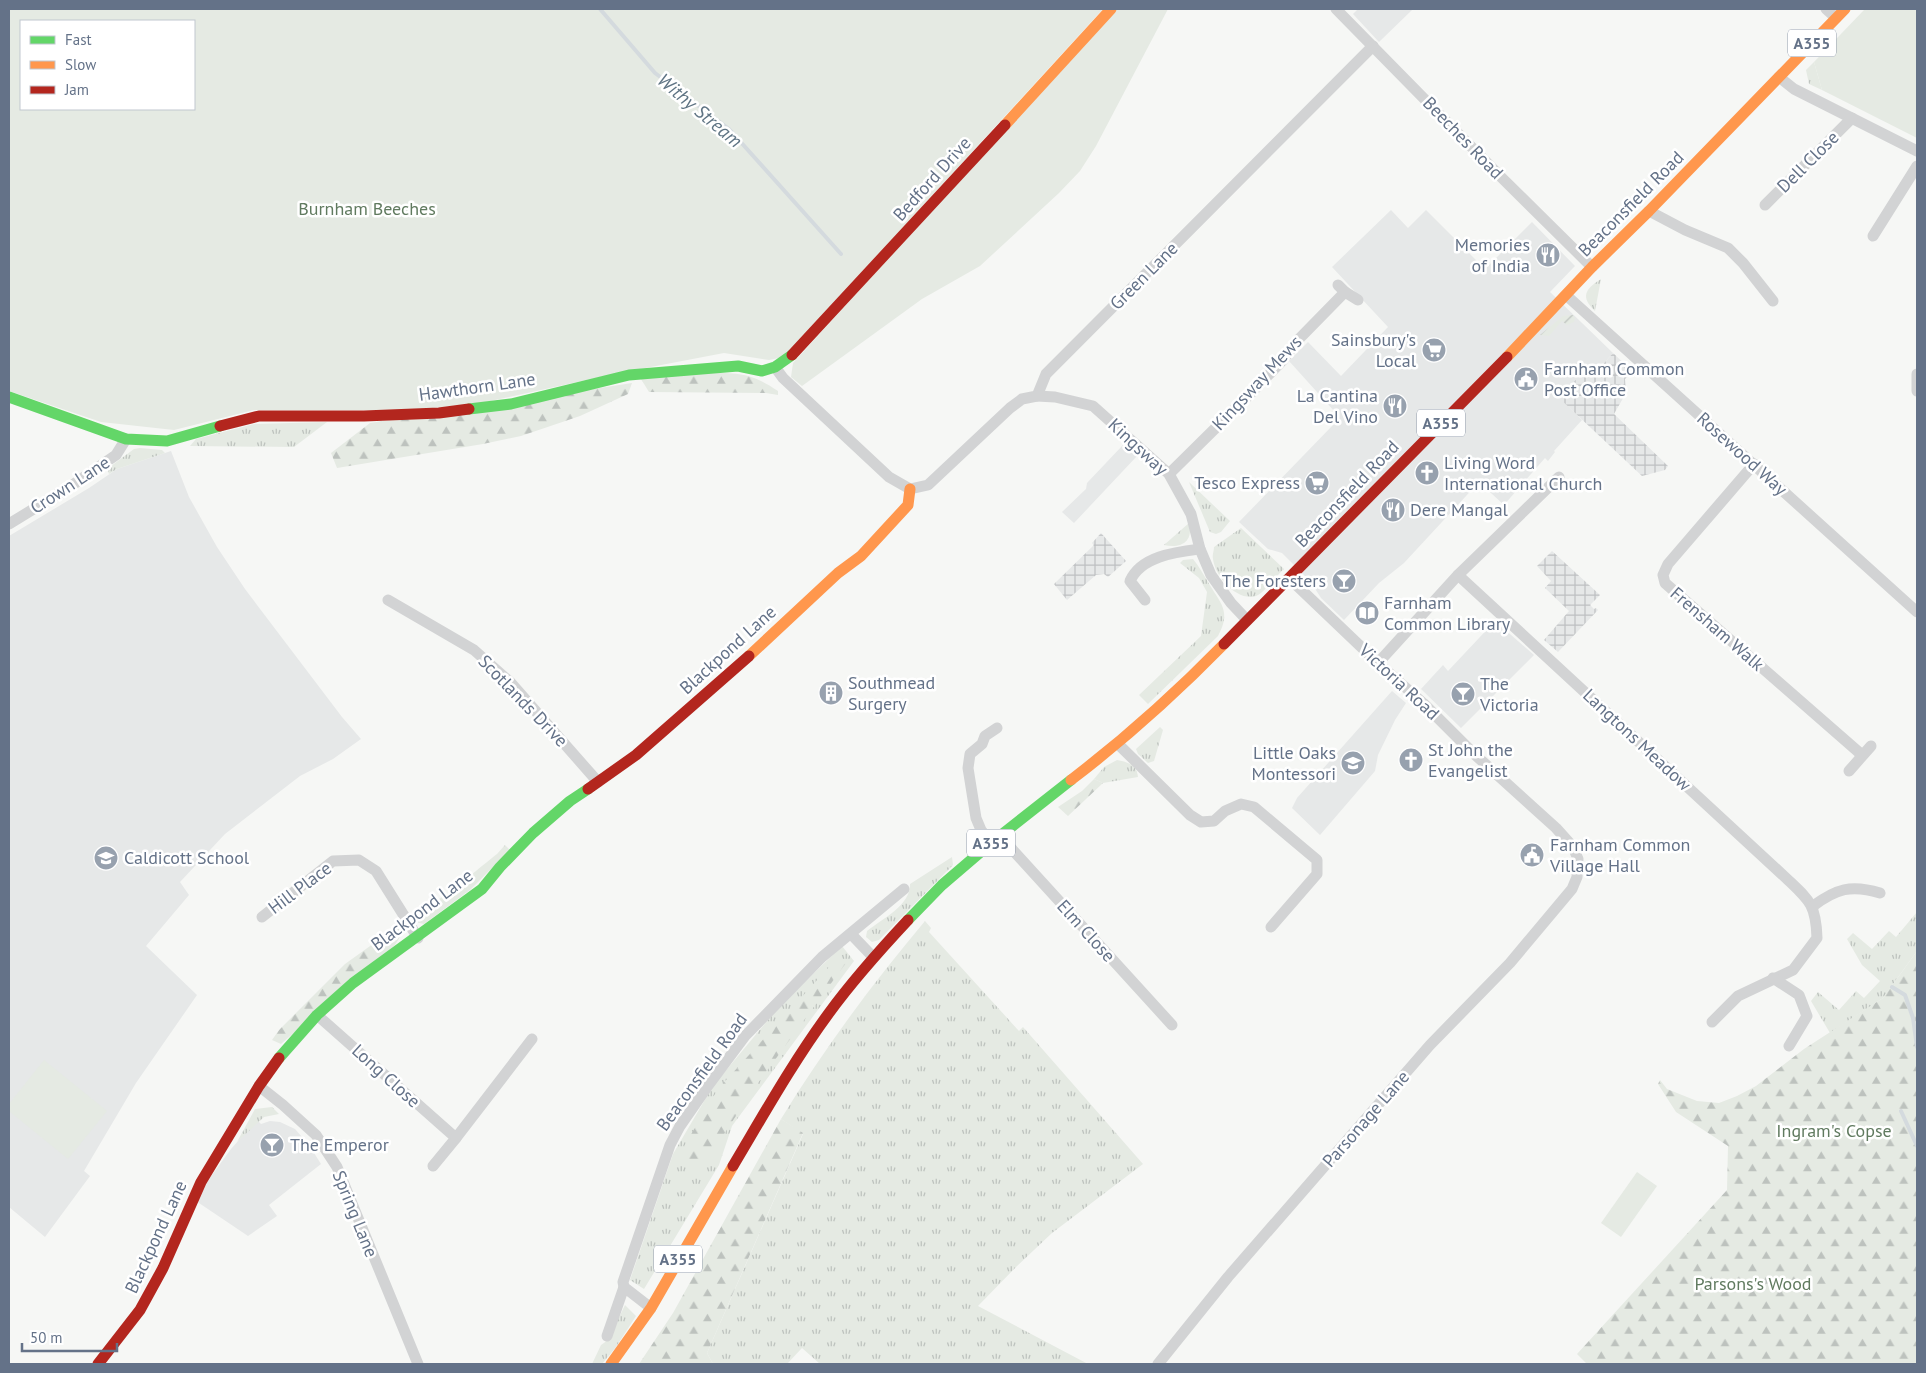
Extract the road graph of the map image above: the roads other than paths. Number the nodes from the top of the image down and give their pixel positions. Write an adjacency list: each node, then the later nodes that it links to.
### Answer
1 (1111, 9): 18 (street, Bedford Drive)
2 (1336, 9): 6 (street, Beeches Road)
3 (1826, 9): 5 (street)
4 (1845, 9): 5 (street, Beaconsfield Road / A355)
5 (1836, 18): 7 (street, Beaconsfield Road / A355)
6 (1374, 46): 14 (street, Beeches Road); 21 (street, Green Lane)
7 (1779, 77): 8 (street); 12 (street, Beaconsfield Road / A355)
8 (1852, 118): 9 (street); 11 (street, Dell Close)
9 (1917, 150)
10 (1917, 166): 13 (street)
11 (1765, 206)
12 (1649, 211): 14 (street, Beaconsfield Road / A355); 17 (street)
13 (1873, 236)
14 (1592, 267): 15 (street, Beaconsfield Road / A355)
15 (1567, 296): 24 (street, Rosewood Way); 31 (street, Beaconsfield Road / A355)
16 (1358, 300): 25 (street, Kingsway Mews)
17 (1773, 301)
18 (775, 367): 23 (street, Hawthorn Lane); 27 (street)
19 (1917, 374): 20 (street)
20 (1917, 391)
21 (1037, 396): 25 (street, Kingsway); 27 (street)
22 (9, 397): 23 (street, Hawthorn Lane)
23 (126, 439): 28 (street, Crown Lane)
24 (1754, 464): 34 (street, Rosewood Way); 40 (street, Frensham Walk)
25 (1169, 474): 29 (street, Kingsway)
26 (1559, 477): 30 (street)
27 (910, 489): 42 (street, Blackpond Lane)
28 (9, 524)
29 (1200, 549): 33 (street); 35 (street, Kingsway)
30 (1458, 575): 36 (street); 47 (street, Langtons Meadow)
31 (1290, 578): 35 (street, Beaconsfield Road / A355); 36 (street, Victoria Road)
32 (388, 600): 42 (street, Scotlands Drive)
33 (1145, 600)
34 (1917, 612)
35 (1246, 620): 38 (street, Beaconsfield Road / A355)
36 (1378, 663): 44 (street, Victoria Road)
37 (997, 728): 43 (street, Elm Close)
38 (1118, 744): 43 (street, Beaconsfield Road / A355); 49 (street)
39 (1871, 746): 40 (street)
40 (1862, 755): 41 (street)
41 (1849, 771)
42 (598, 782): 51 (street, Blackpond Lane)
43 (995, 840): 52 (street, Beaconsfield Road / A355); 56 (street, Elm Close)
44 (1577, 877): 68 (street, Parsonage Lane)
45 (904, 890): 50 (street, Beaconsfield Road)
46 (1880, 893): 47 (street)
47 (1813, 906): 53 (street)
48 (262, 917): 51 (street, Hill Place)
49 (1270, 927)
50 (851, 934): 52 (street); 62 (street, Beaconsfield Road)
51 (418, 938): 54 (street, Blackpond Lane)
52 (873, 957): 63 (street, Beaconsfield Road / A355)
53 (1773, 978): 55 (street); 58 (street)
54 (317, 1015): 59 (street, Blackpond Lane); 60 (street, Long Close)
55 (1712, 1022)
56 (1172, 1025)
57 (532, 1039): 60 (street)
58 (1789, 1046)
59 (259, 1086): 65 (street, Blackpond Lane); 66 (street, Spring Lane)
60 (456, 1138): 61 (street)
61 (433, 1166)
62 (624, 1287): 63 (street); 64 (street, Beaconsfield Road)
63 (651, 1308): 67 (street, Beaconsfield Road / A355)
64 (607, 1336)
65 (98, 1364)
66 (418, 1364)
67 (611, 1364)
68 (1158, 1364)

